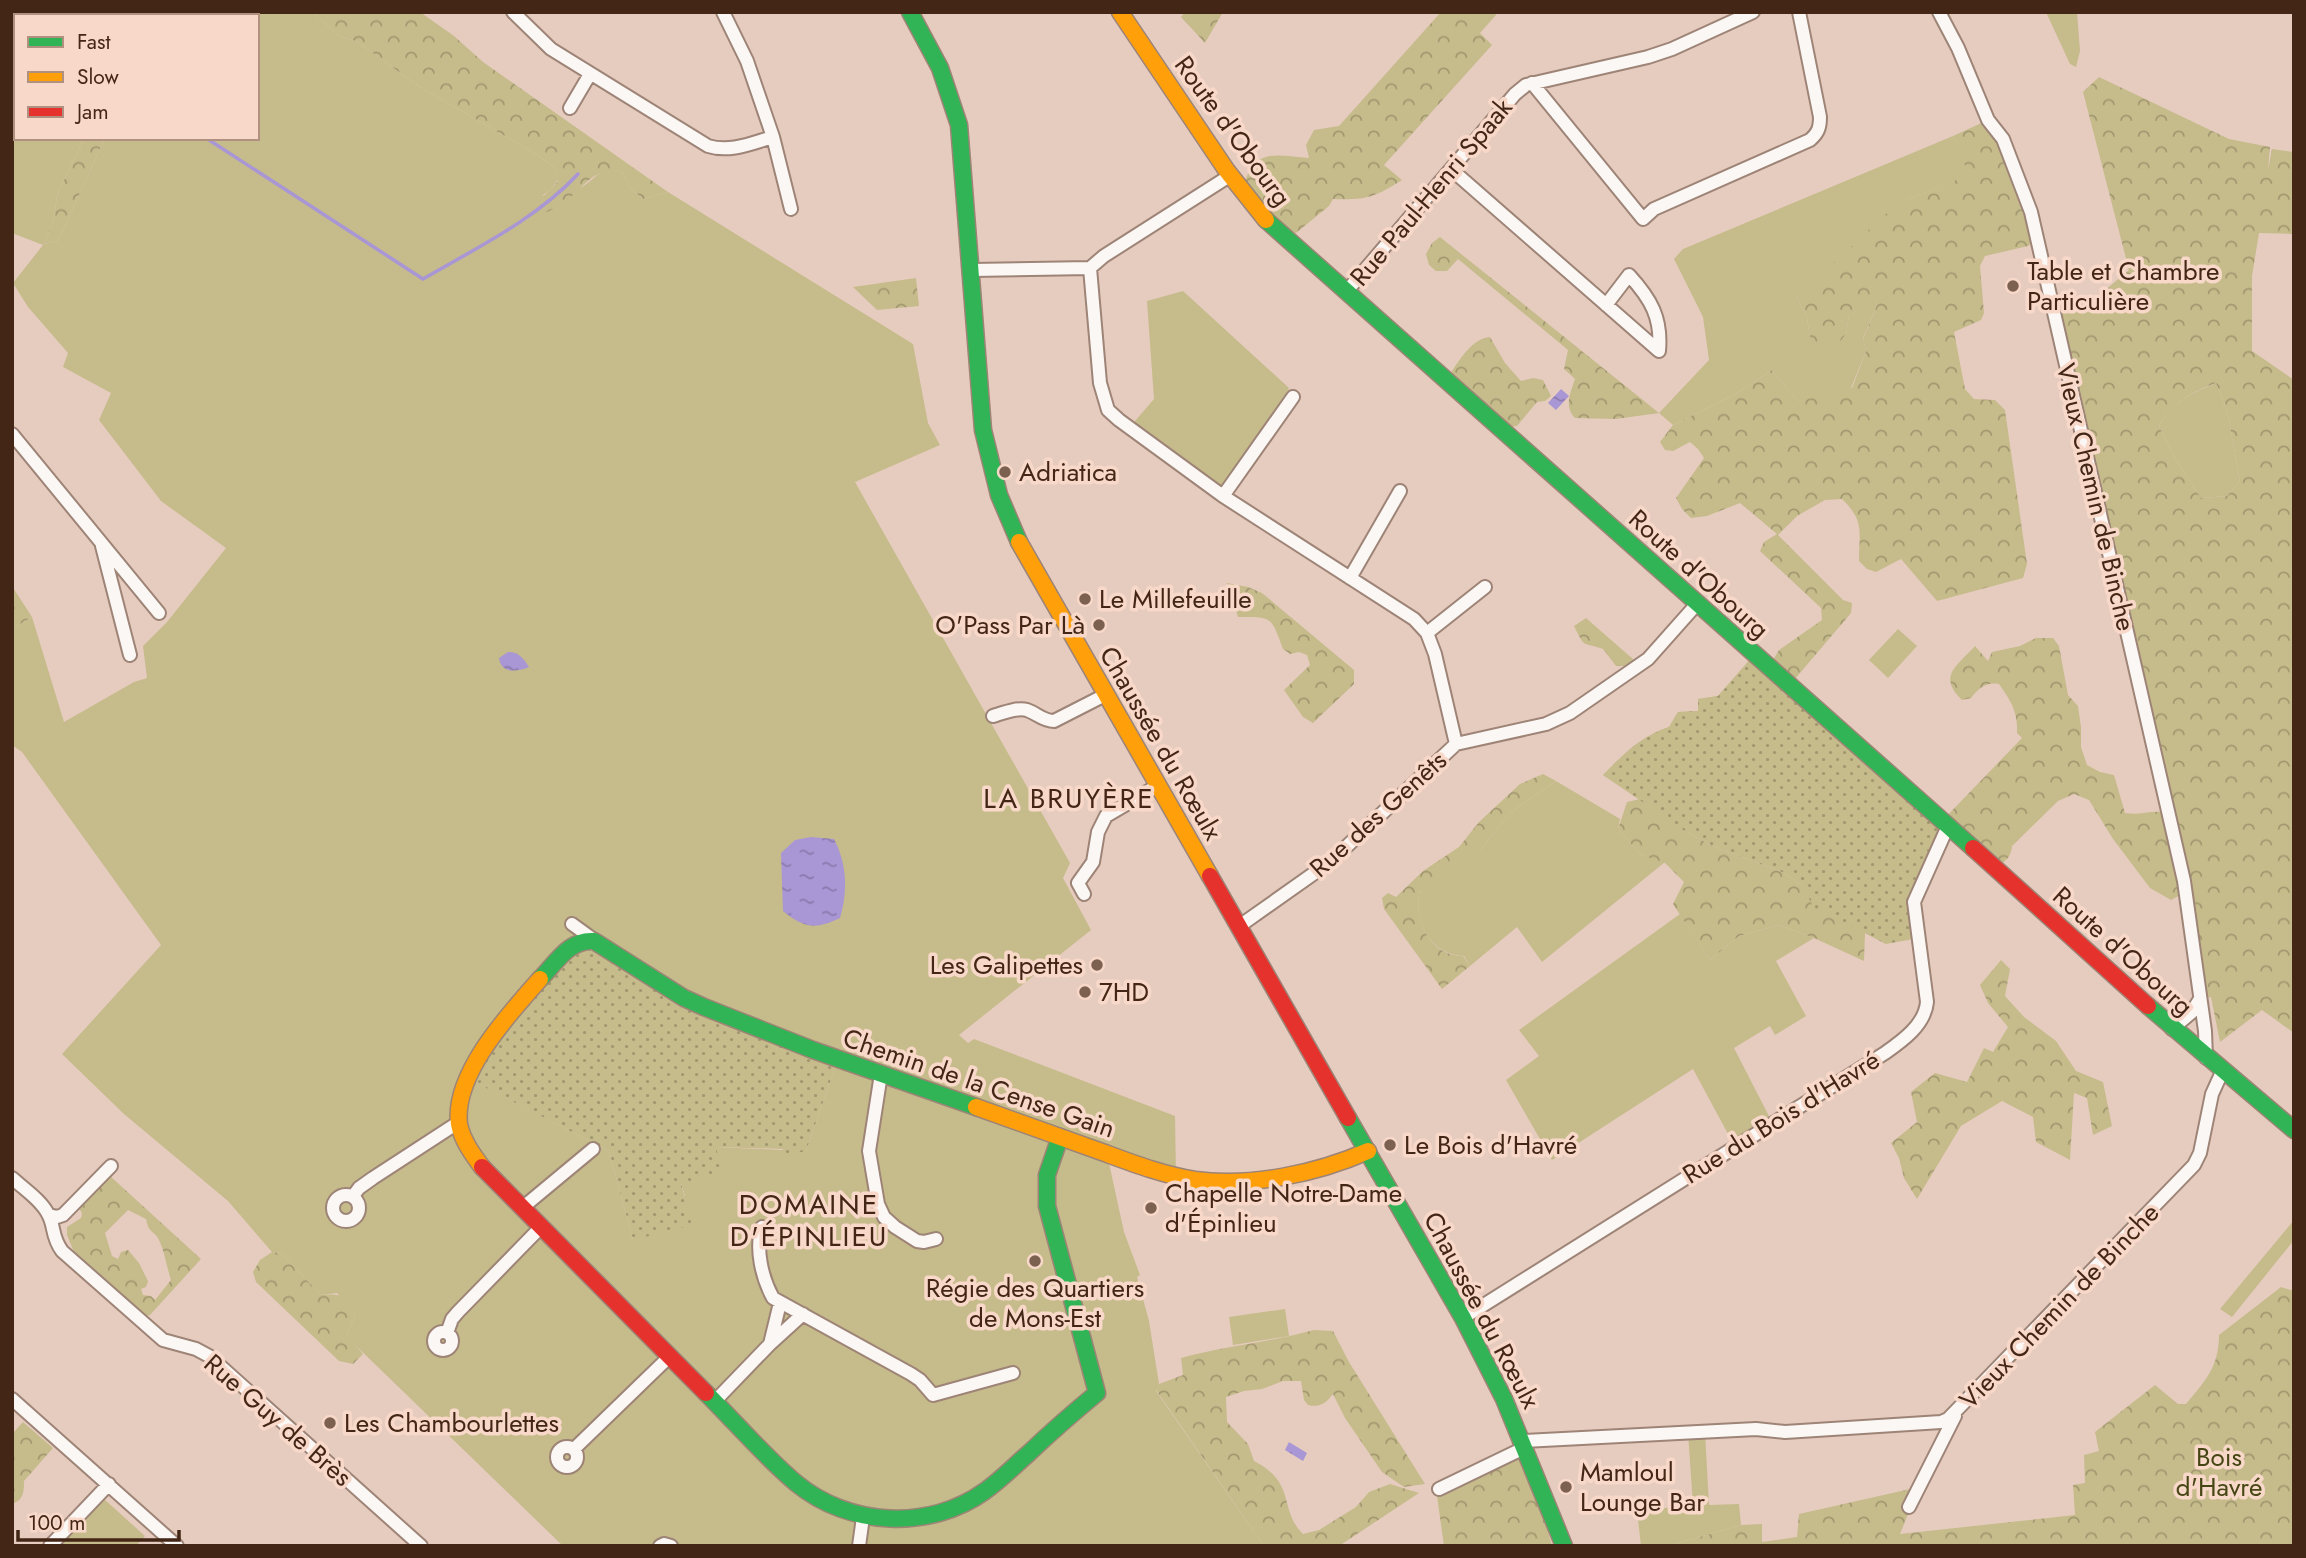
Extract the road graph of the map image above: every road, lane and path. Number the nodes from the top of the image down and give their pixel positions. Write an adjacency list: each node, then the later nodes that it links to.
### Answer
1 (513, 12): 8 (street)
2 (723, 12): 11 (street)
3 (910, 12): 16 (main road, Chaussée du Rœulx)
4 (1120, 12): 13 (main road, Route d'Obourg)
5 (1754, 12): 9 (street, Rue Paul-Henri Spaak)
6 (1799, 12): 9 (street)
7 (1939, 12): 39 (street, Vieux Chemin de Binche)
8 (590, 74): 10 (street); 11 (street)
9 (1532, 83): 12 (street, Rue Paul-Henri Spaak)
10 (570, 108)
11 (773, 137): 14 (street)
12 (1452, 170): 17 (street, Rue Paul-Henri Spaak); 18 (street)
13 (1231, 175): 15 (street); 17 (main road, Route d'Obourg)
14 (791, 209)
15 (1090, 268): 16 (street); 22 (street)
16 (972, 270): 30 (main road, Chaussée du Rœulx)
17 (1346, 292): 26 (main road, Route d'Obourg)
18 (1606, 305): 18 (street)
19 (1293, 397): 22 (street)
20 (12, 434): 23 (street)
21 (1400, 491): 24 (street)
22 (1223, 496): 24 (street)
23 (101, 542): 27 (street); 29 (street)
24 (1350, 578): 28 (street)
25 (1485, 586): 28 (street)
26 (1696, 605): 32 (street, Rue des Genêts); 34 (main road, Route d'Obourg)
27 (159, 613)
28 (1427, 633): 32 (street)
29 (131, 655)
30 (1105, 695): 31 (street); 33 (main road, Chaussée du Rœulx)
31 (993, 716)
32 (1456, 744): 37 (street, Rue des Genêts)
33 (1157, 786): 35 (street); 37 (main road, Chaussée du Rœulx)
34 (1948, 826): 40 (main road, Route d'Obourg); 59 (street, Rue du Bois d'Havré)
35 (1084, 894)
36 (572, 924): 38 (street, Chemin de la Cense Gain)
37 (1238, 927): 48 (main road, Chaussée du Rœulx)
38 (594, 941): 43 (main road, Chemin de la Cense Gain); 44 (main road)
39 (2200, 999): 40 (street); 41 (street, Vieux Chemin de Binche)
40 (2172, 1029): 41 (main road, Route d'Obourg)
41 (2206, 1058): 42 (main road, Route d'Obourg)
42 (2222, 1072): 45 (main road, Route d'Obourg); 66 (street, Vieux Chemin de Binche)
43 (881, 1074): 46 (main road, Chemin de la Cense Gain); 56 (street)
44 (459, 1122): 51 (street); 52 (main road)
45 (2294, 1130)
46 (1059, 1137): 48 (main road, Chemin de la Cense Gain); 73 (main road)
47 (593, 1149): 52 (street)
48 (1368, 1151): 59 (main road, Chaussée du Rœulx)
49 (111, 1166): 53 (street)
50 (12, 1178): 53 (street, Rue Guy de Brès)
51 (353, 1196)
52 (522, 1208): 55 (main road)
53 (49, 1215): 76 (street, Rue Guy de Brès)
54 (762, 1227): 57 (street)
55 (540, 1228): 60 (street); 62 (main road)
56 (936, 1240)
57 (780, 1303): 58 (street); 61 (street)
58 (799, 1311): 61 (street); 63 (street)
59 (1463, 1318): 67 (main road, Chaussée du Rœulx)
60 (447, 1332)
61 (770, 1344): 65 (street)
62 (669, 1357): 65 (main road); 68 (street)
63 (1013, 1373)
64 (12, 1399): 70 (street)
65 (715, 1401): 73 (main road)
66 (1957, 1412): 67 (street, Vieux Chemin de Binche); 72 (street)
67 (1523, 1445): 69 (main road, Chaussée du Rœulx); 71 (street, Chaussée du Rœulx)
68 (574, 1449)
69 (1532, 1472): 80 (main road, Chaussée du Rœulx); 81 (main road, Chaussée du Rœulx)
70 (109, 1484): 74 (street); 75 (street)
71 (1439, 1489)
72 (1909, 1507)
73 (863, 1517): 79 (street)
74 (50, 1546)
75 (177, 1546)
76 (421, 1546)
77 (660, 1546): 78 (street)
78 (671, 1546)
79 (859, 1546)
80 (1552, 1546)
81 (1564, 1546)

